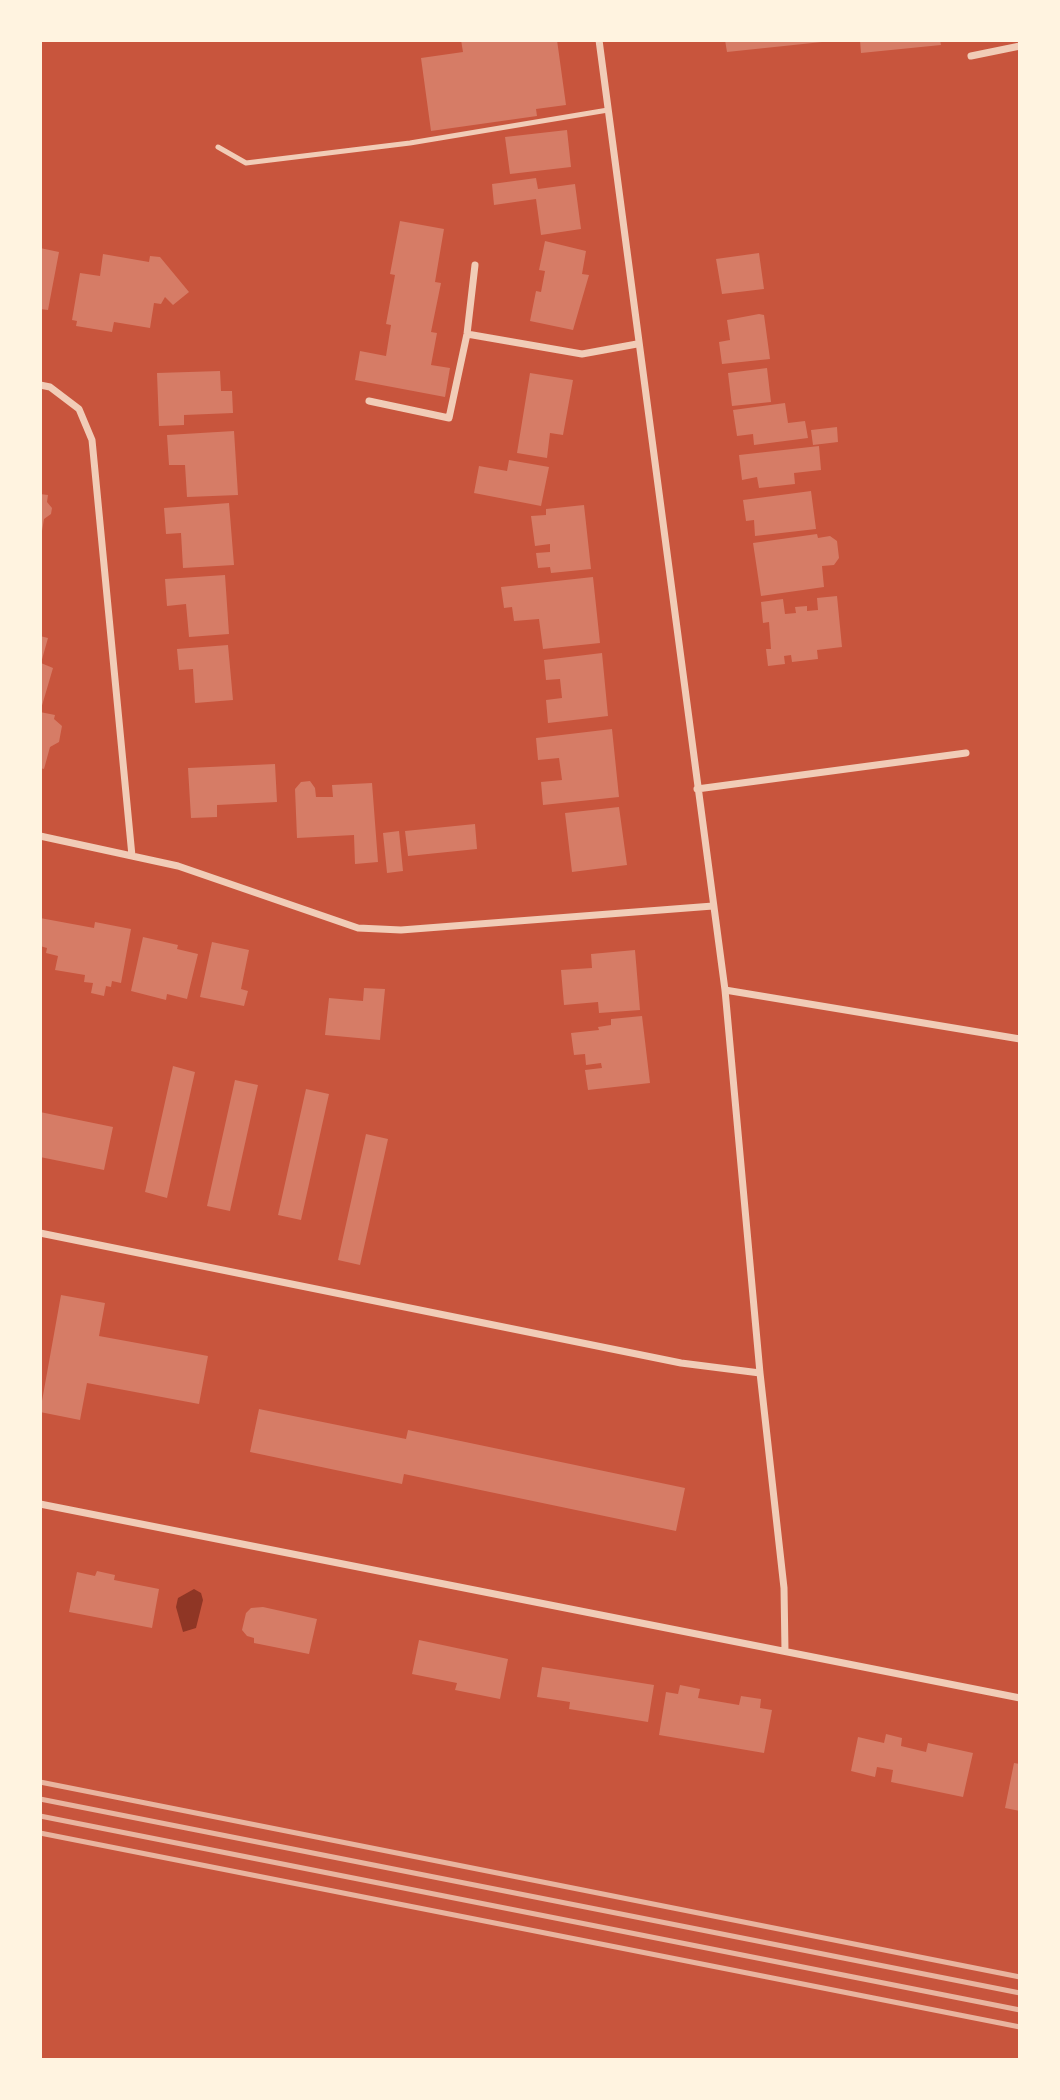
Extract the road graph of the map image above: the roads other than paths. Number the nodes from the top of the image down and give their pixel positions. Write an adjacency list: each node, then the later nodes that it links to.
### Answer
1 (599, 40): 4 (street)
2 (1020, 47): 3 (street)
3 (971, 57)
4 (607, 110): 5 (lane); 8 (street)
5 (218, 147)
6 (475, 265): 7 (street)
7 (467, 334): 8 (street); 10 (street)
8 (637, 344): 12 (street)
9 (40, 385): 14 (street)
10 (369, 401)
11 (966, 753): 12 (street)
12 (697, 789): 15 (street)
13 (40, 836): 14 (street)
14 (132, 856): 15 (street)
15 (713, 906): 16 (street)
16 (725, 989): 17 (street); 19 (street)
17 (1020, 1040)
18 (40, 1233): 19 (street)
19 (760, 1373): 21 (street)
20 (40, 1504): 21 (street)
21 (785, 1651): 22 (street)
22 (1020, 1698)

